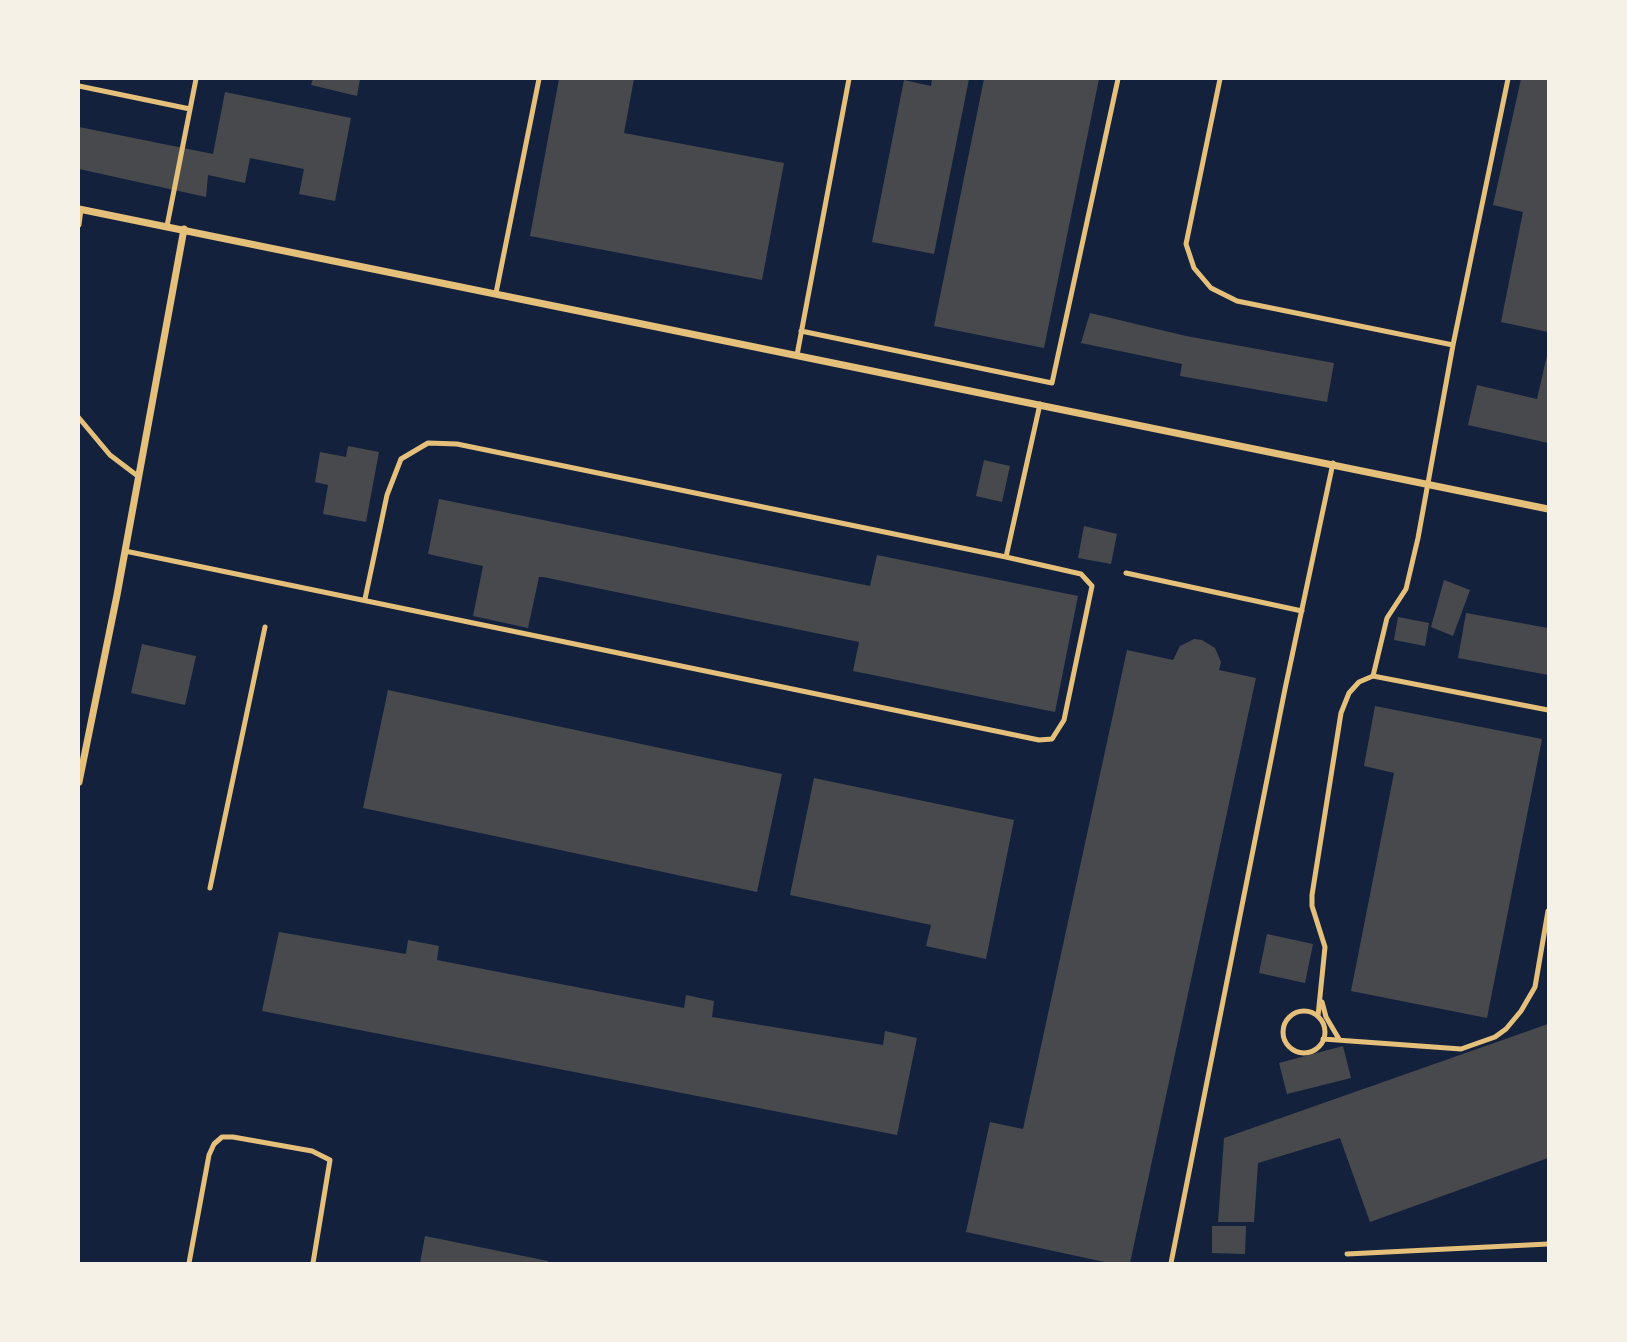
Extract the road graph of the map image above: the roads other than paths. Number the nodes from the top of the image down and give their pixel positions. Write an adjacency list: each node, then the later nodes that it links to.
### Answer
1 (196, 79): 8 (lane)
2 (540, 79): 13 (lane)
3 (849, 79): 14 (lane)
4 (1118, 79): 14 (lane)
5 (1220, 79): 15 (lane)
6 (1508, 79): 15 (lane)
7 (79, 86): 8 (lane)
8 (190, 109): 11 (lane)
9 (80, 209): 10 (lane); 11 (street)
10 (79, 225)
11 (167, 226): 12 (street)
12 (184, 229): 13 (street); 20 (street)
13 (496, 293): 16 (street)
14 (801, 331): 16 (lane)
15 (1453, 345): 21 (lane)
16 (797, 355): 17 (street)
17 (1040, 404): 19 (street); 24 (lane)
18 (79, 418): 20 (lane)
19 (1333, 463): 21 (street); 27 (lane)
20 (139, 477): 23 (street)
21 (1428, 483): 22 (street); 29 (lane)
22 (1548, 509)
23 (125, 551): 26 (lane); 31 (street)
24 (1006, 556): 26 (lane); 26 (lane)
25 (1126, 573): 27 (lane)
26 (365, 599)
27 (1302, 611): 43 (lane)
28 (265, 627): 33 (lane)
29 (1373, 676): 30 (lane); 35 (lane)
30 (1548, 710)
31 (81, 763): 32 (street)
32 (79, 782)
33 (210, 888)
34 (1548, 911): 38 (lane)
35 (1321, 999): 36 (lane); 38 (lane)
36 (1318, 1016): 37 (lane); 37 (lane)
37 (1323, 1039): 38 (lane)
38 (1339, 1039)
39 (1548, 1244): 40 (lane)
40 (1347, 1254)
41 (190, 1263): 42 (lane)
42 (313, 1263)
43 (1171, 1263)

